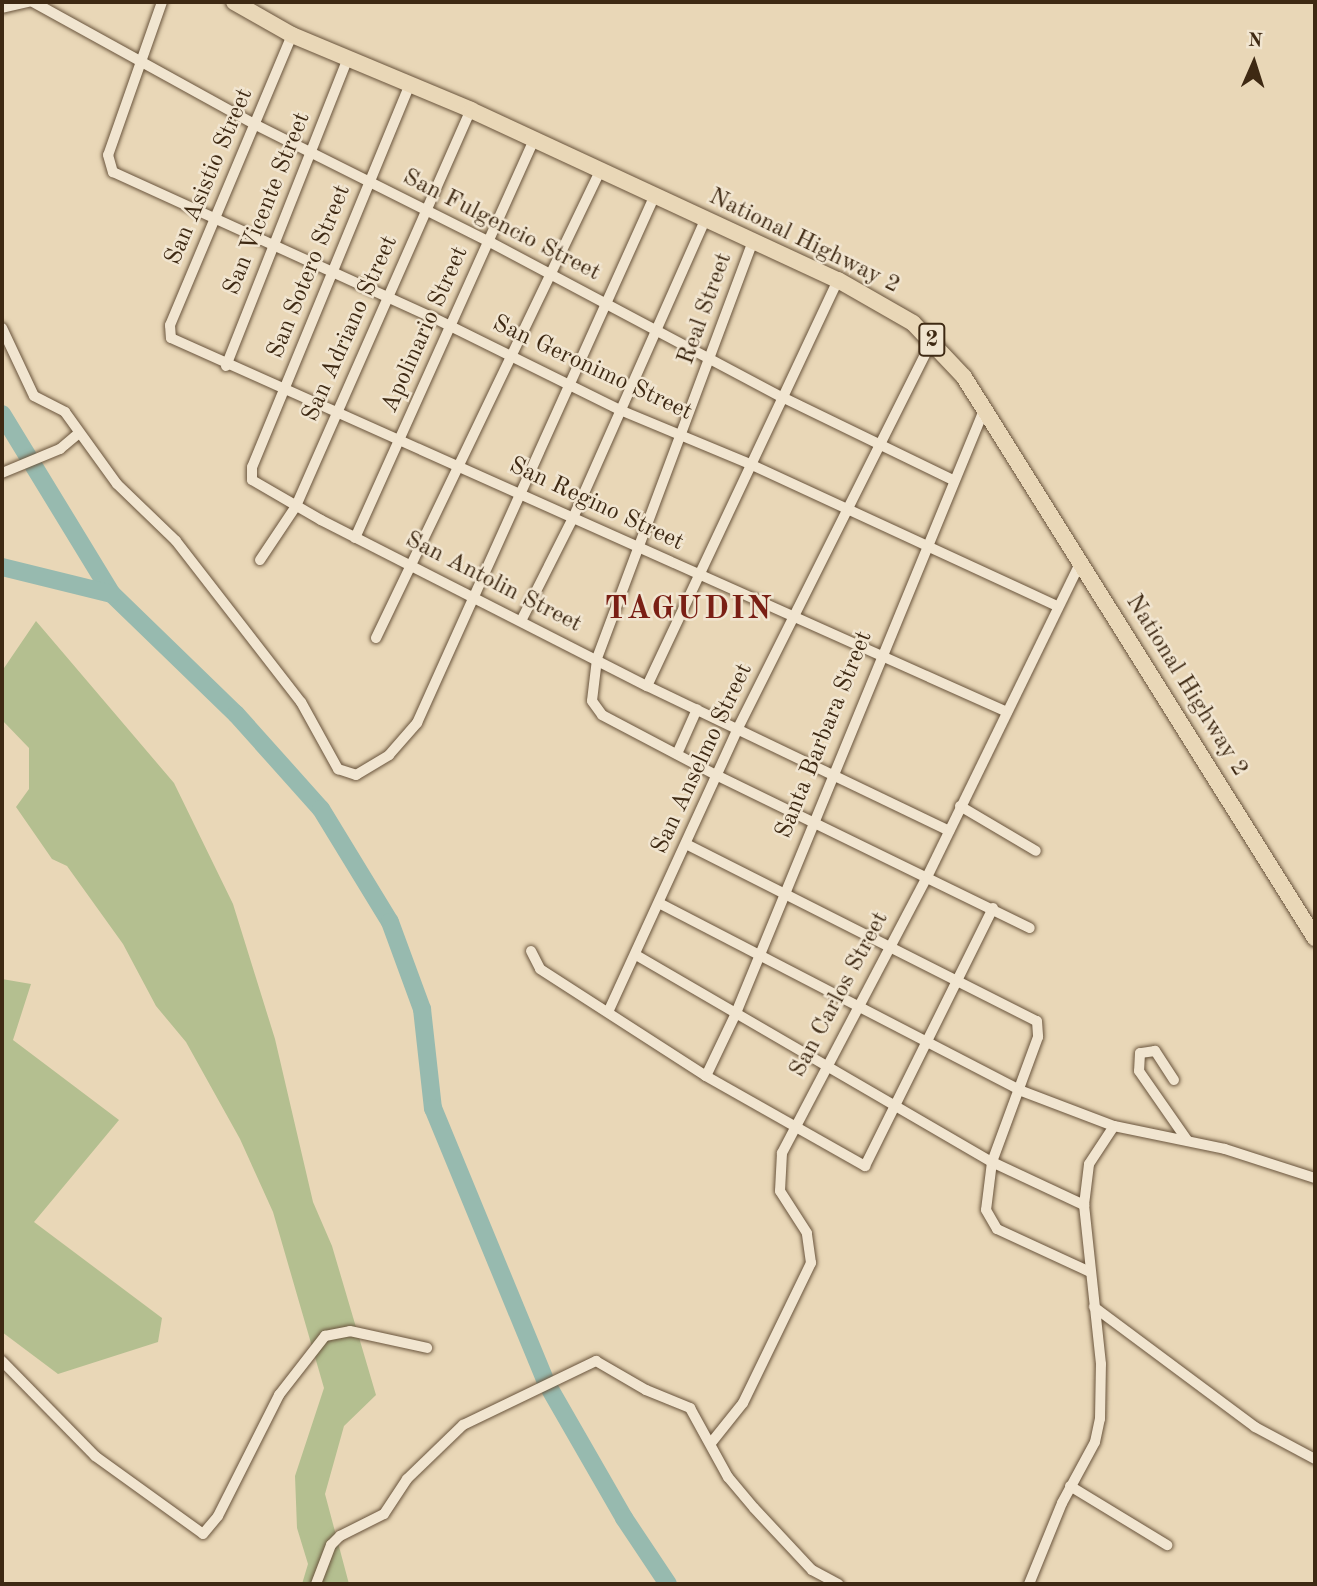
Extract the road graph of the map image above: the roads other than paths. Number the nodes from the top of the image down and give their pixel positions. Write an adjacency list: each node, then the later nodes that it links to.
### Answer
1 (31, 2): 4 (street); 7 (street, San Fulgencio Street)
2 (162, 2): 7 (street)
3 (234, 2): 5 (highway, National Highway 2 / 2)
4 (2, 8)
5 (292, 35): 6 (highway, National Highway 2 / 2); 10 (street, San Asistio Street)
6 (348, 58): 8 (highway, National Highway 2 / 2); 12 (street, San Vicente Street)
7 (142, 61): 10 (street, San Fulgencio Street); 17 (street, San Geronimo Street)
8 (410, 84): 9 (highway, National Highway 2 / 2); 14 (street, San Sotero Street)
9 (471, 110): 11 (highway, National Highway 2 / 2); 16 (street, San Adriano Street)
10 (256, 125): 12 (street, San Fulgencio Street); 17 (street, San Asistio Street)
11 (534, 139): 13 (highway, National Highway 2 / 2); 19 (street, Apolinario Street)
12 (311, 152): 14 (street, San Fulgencio Street); 21 (street, San Vicente Street)
13 (601, 169): 15 (highway, National Highway 2 / 2); 23 (street)
14 (370, 182): 16 (street, San Fulgencio Street); 22 (street, San Sotero Street)
15 (655, 195): 18 (highway, National Highway 2 / 2); 26 (street)
16 (426, 210): 19 (street, San Fulgencio Street); 25 (street, San Adriano Street)
17 (217, 220): 21 (street, San Geronimo Street); 30 (street, San Asistio Street)
18 (705, 220): 20 (highway, National Highway 2 / 2); 29 (street)
19 (488, 241): 23 (street, San Fulgencio Street); 27 (street, Apolinario Street)
20 (753, 241): 24 (highway, National Highway 2 / 2); 33 (street, Real Street)
21 (275, 245): 22 (street, San Geronimo Street); 34 (street, San Vicente Street)
22 (331, 271): 25 (street, San Geronimo Street); 36 (street, San Sotero Street)
23 (550, 274): 26 (street, San Fulgencio Street); 32 (street)
24 (838, 280): 31 (highway, National Highway 2 / 2); 37 (street)
25 (388, 297): 27 (street, San Geronimo Street); 40 (street, San Adriano Street)
26 (607, 305): 29 (street, San Fulgencio Street); 35 (street)
27 (452, 327): 32 (street, San Geronimo Street); 43 (street, Apolinario Street)
28 (2, 328): 41 (street)
29 (659, 330): 33 (street, San Fulgencio Street); 38 (street)
30 (168, 335): 34 (street, San Regino Street)
31 (932, 340): 39 (highway, National Highway 2 / 2); 44 (street, San Anselmo Street)
32 (510, 356): 35 (street, San Geronimo Street); 45 (street)
33 (709, 358): 37 (street, San Fulgencio Street); 42 (street, Real Street)
34 (226, 366): 36 (street, San Regino Street)
35 (566, 385): 38 (street, San Geronimo Street); 50 (street)
36 (285, 388): 40 (street, San Regino Street); 48 (street, San Sotero Street)
37 (782, 397): 44 (street, San Fulgencio Street); 46 (street)
38 (620, 410): 42 (street, San Geronimo Street); 53 (street)
39 (984, 410): 49 (street, Santa Barbara Street); 58 (highway, National Highway 2 / 2)
40 (338, 411): 43 (street, San Regino Street); 51 (street, San Adriano Street)
41 (79, 433): 47 (street); 61 (street)
42 (683, 434): 46 (street, San Geronimo Street); 56 (street, Real Street)
43 (400, 439): 45 (street, San Regino Street); 54 (street, Apolinario Street)
44 (878, 443): 49 (street, San Fulgencio Street); 52 (street, San Anselmo Street)
45 (458, 465): 50 (street, San Regino Street); 59 (street)
46 (752, 465): 52 (street, San Geronimo Street); 60 (street)
47 (2, 473)
48 (250, 476): 51 (street, San Antolin Street)
49 (953, 480): 55 (street, Santa Barbara Street)
50 (521, 493): 53 (street, San Regino Street); 61 (street)
51 (296, 506): 54 (street, San Antolin Street); 57 (street, San Adriano Street)
52 (848, 509): 55 (street, San Geronimo Street); 63 (street, San Anselmo Street)
53 (573, 518): 56 (street, San Regino Street); 64 (street)
54 (355, 538): 59 (street, San Antolin Street)
55 (927, 545): 62 (street, San Geronimo Street); 66 (street, Santa Barbara Street)
56 (640, 549): 60 (street, San Regino Street); 67 (street, Real Street)
57 (260, 559)
58 (1080, 563): 62 (street, San Carlos Street); 85 (highway, National Highway 2 / 2)
59 (412, 566): 61 (street, San Antolin Street); 65 (street)
60 (700, 575): 63 (street, San Regino Street); 68 (street)
61 (474, 598): 64 (street, San Antolin Street)
62 (1057, 606): 70 (street, San Carlos Street)
63 (795, 619): 66 (street, San Regino Street); 71 (street, San Anselmo Street)
64 (521, 621): 67 (street, San Antolin Street)
65 (376, 638)
66 (878, 658): 70 (street, San Regino Street); 73 (street, Santa Barbara Street)
67 (597, 659): 68 (street, San Antolin Street); 72 (street, Real Street)
68 (647, 686): 69 (street, San Antolin Street)
69 (697, 709): 71 (street, San Antolin Street); 72 (street)
70 (1007, 712): 75 (street, San Carlos Street)
71 (738, 728): 73 (street, San Antolin Street); 74 (street, San Anselmo Street)
72 (677, 754): 74 (street)
73 (832, 773): 76 (street, Santa Barbara Street); 77 (street, San Antolin Street)
74 (716, 775): 76 (street); 78 (street, San Anselmo Street)
75 (960, 806): 77 (street, San Carlos Street); 79 (street)
76 (813, 822): 80 (street); 81 (street, Santa Barbara Street)
77 (949, 831): 80 (street, San Carlos Street)
78 (686, 844): 81 (street); 82 (street, San Anselmo Street)
79 (1036, 851)
80 (927, 877): 83 (street); 86 (street, San Carlos Street)
81 (784, 891): 86 (street); 88 (street, Santa Barbara Street)
82 (659, 903): 88 (street); 89 (street, San Anselmo Street)
83 (993, 908): 84 (street); 90 (street)
84 (1030, 928)
85 (1315, 938)
86 (891, 945): 90 (street); 91 (street, San Carlos Street)
87 (530, 951): 92 (street)
88 (758, 953): 91 (street); 93 (street, Santa Barbara Street)
89 (636, 955): 92 (street, San Anselmo Street); 93 (street)
90 (957, 980): 94 (street); 98 (street)
91 (860, 1006): 94 (street); 95 (street, San Carlos Street)
92 (609, 1010): 96 (street)
93 (736, 1013): 95 (street); 96 (street, Santa Barbara Street)
94 (928, 1042): 98 (street); 99 (street)
95 (826, 1066): 99 (street); 101 (street, San Carlos Street)
96 (706, 1076): 101 (street)
97 (1174, 1080): 102 (street)
98 (1019, 1090): 100 (street); 103 (street)
99 (896, 1108): 101 (street); 103 (street)
100 (1114, 1126): 102 (street); 105 (street)
101 (793, 1129): 110 (street, San Carlos Street)
102 (1187, 1140): 104 (street)
103 (992, 1162): 105 (street); 106 (street)
104 (1315, 1178)
105 (1084, 1205): 106 (street)
106 (1090, 1272): 107 (street)
107 (1094, 1307): 111 (street); 112 (street)
108 (427, 1348): 109 (street)
109 (2, 1361)
110 (711, 1443): 114 (street); 115 (street)
111 (1315, 1459)
112 (1070, 1486): 113 (street); 116 (street)
113 (1167, 1545)
114 (316, 1584)
115 (838, 1584)
116 (1029, 1584)

